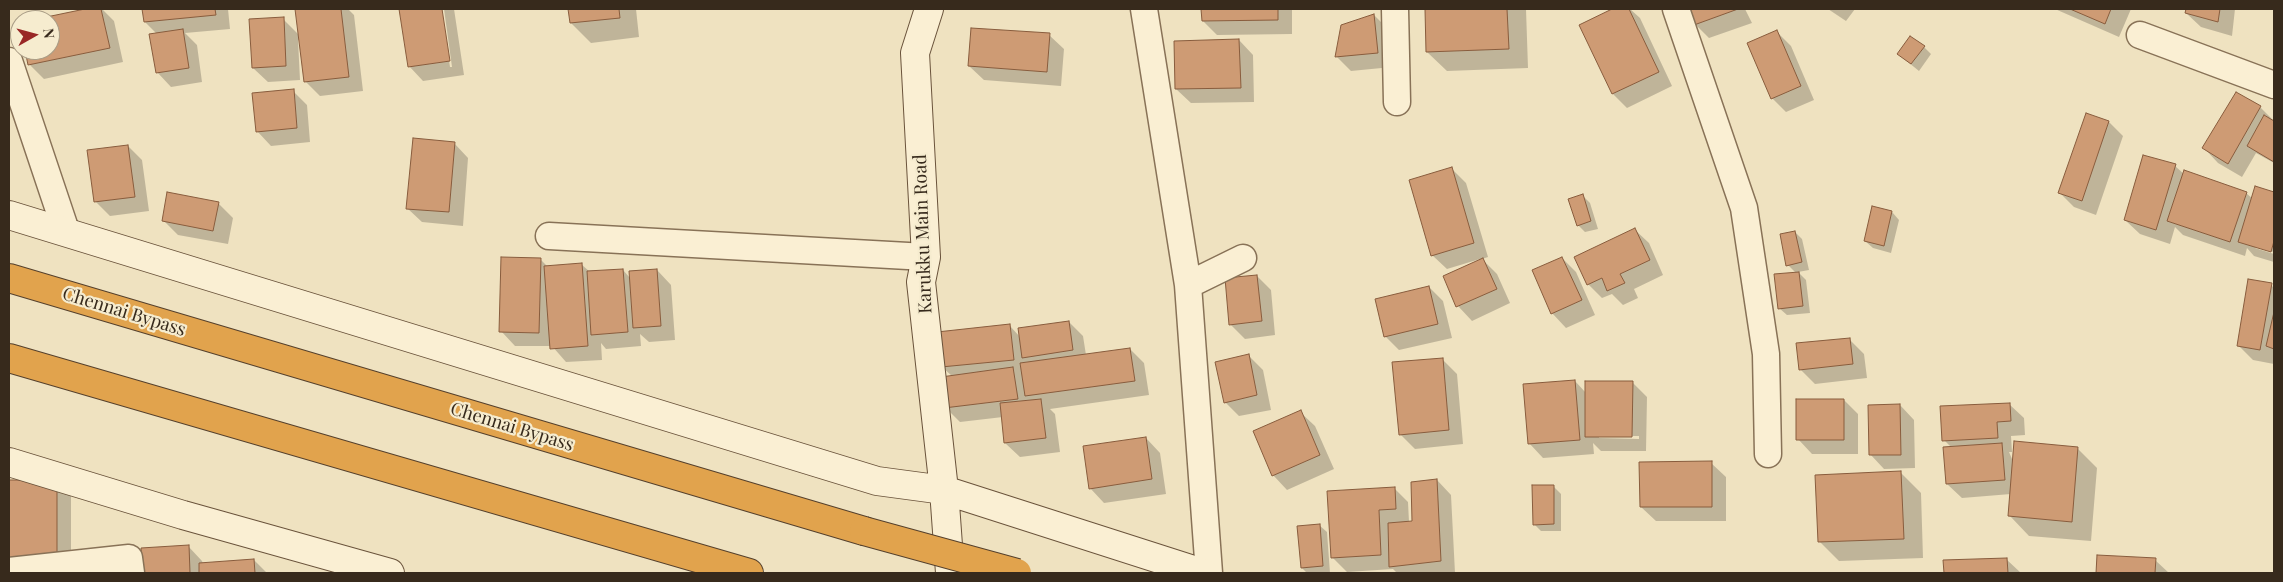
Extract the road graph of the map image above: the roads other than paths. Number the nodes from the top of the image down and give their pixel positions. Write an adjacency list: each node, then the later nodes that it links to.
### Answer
1 (929, 9): 12 (street, Karukku Main Road)
2 (1144, 9): 15 (street)
3 (1395, 9): 8 (street)
4 (1676, 9): 17 (street)
5 (2140, 35): 7 (street)
6 (9, 61): 10 (street)
7 (2274, 85)
8 (1397, 102)
9 (9, 214): 10 (street)
10 (66, 231): 19 (street)
11 (549, 236): 12 (street)
12 (926, 257): 19 (street, Karukku Main Road)
13 (1243, 258): 15 (street)
14 (9, 278): 25 (highway, Chennai Bypass, bridge)
15 (1188, 284): 27 (street)
16 (9, 358): 23 (highway)
17 (1768, 454)
18 (9, 462): 22 (street)
19 (944, 490): 24 (street, Karukku Main Road); 26 (street)
20 (9, 571): 21 (street)
21 (131, 573)
22 (390, 573)
23 (749, 573)
24 (950, 573)
25 (1017, 573)
26 (1203, 573)
27 (1209, 573)

